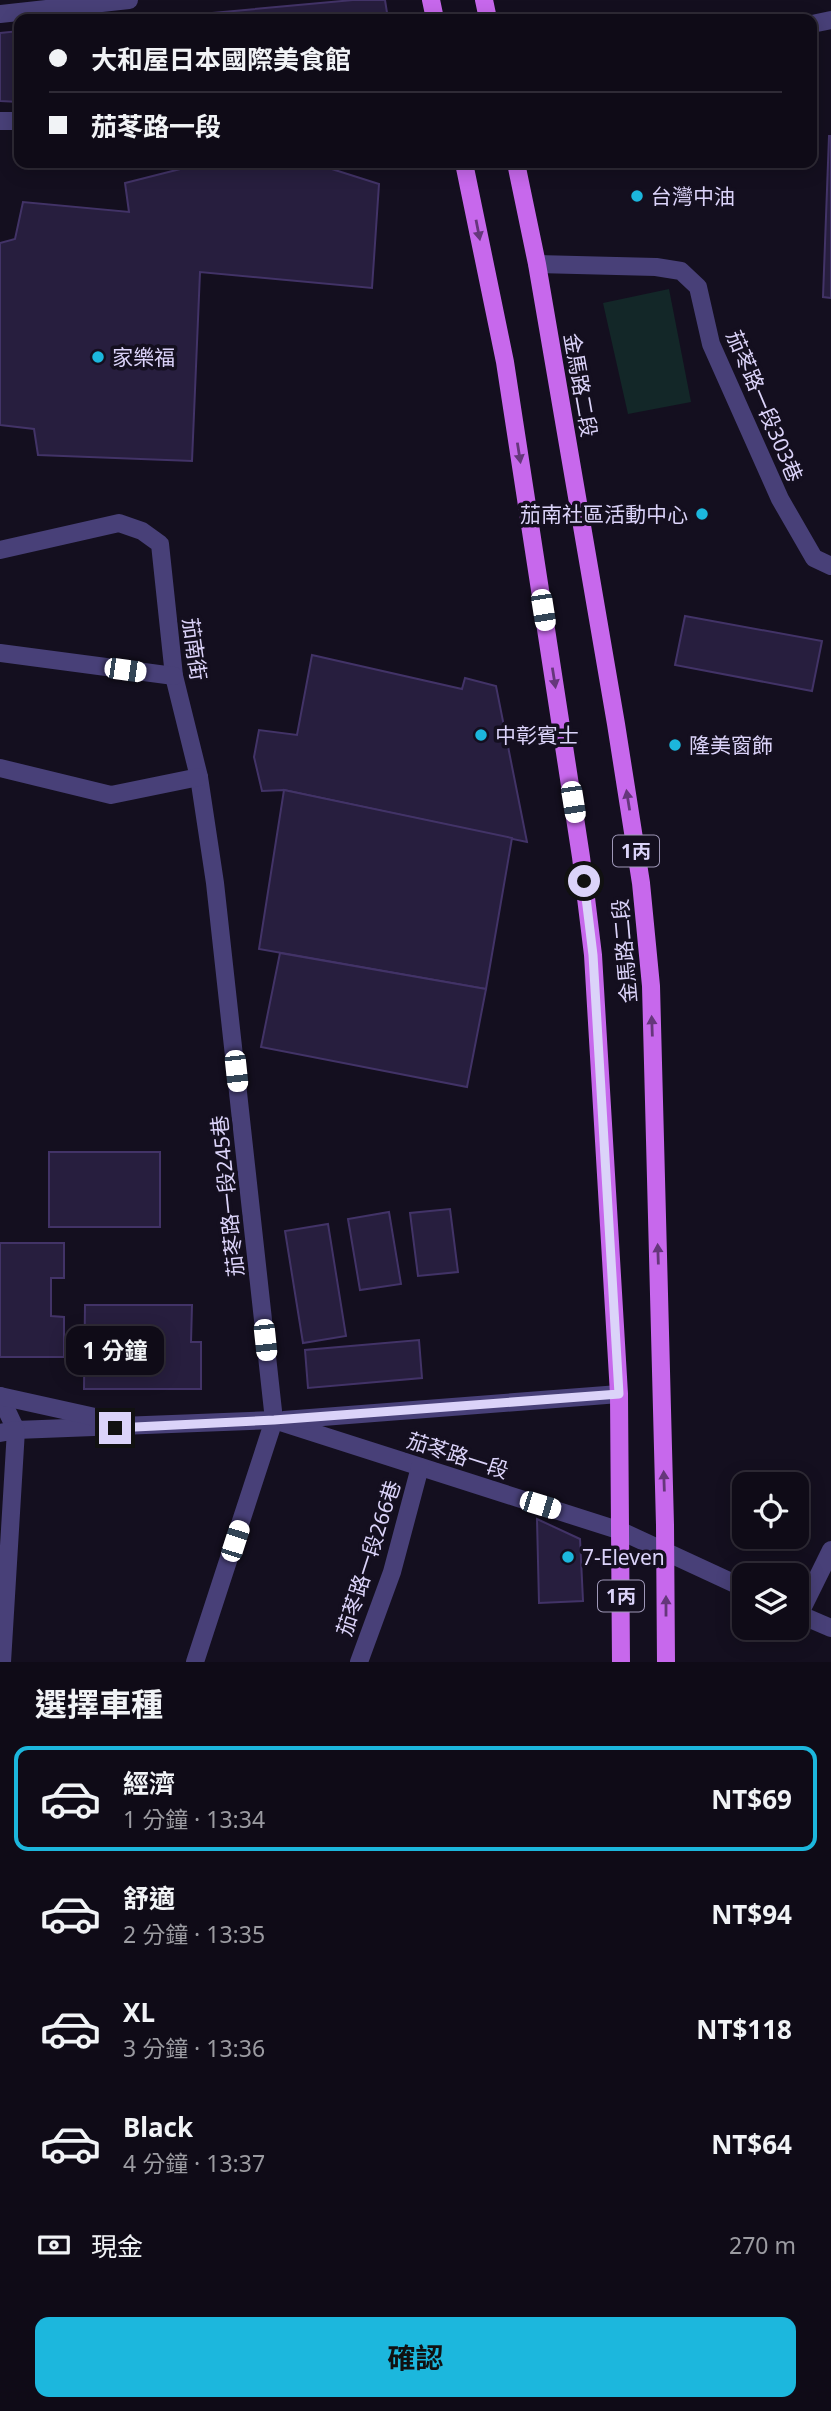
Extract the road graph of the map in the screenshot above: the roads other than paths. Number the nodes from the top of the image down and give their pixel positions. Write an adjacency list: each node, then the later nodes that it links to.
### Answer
1 (129, 0): 2 (street)
2 (0, 14)
3 (465, 168): 13 (main road, 金馬路二段 / 1丙, one-way to 13)
4 (517, 168): 5 (main road, 金馬路二段 / 1丙)
5 (537, 264): 7 (street, 茄苳路一段303巷); 20 (main road, 金馬路二段 / 1丙, one-way to 5)
6 (0, 550): 9 (street, 茄南街)
7 (831, 566)
8 (0, 653): 9 (street)
9 (174, 676): 11 (street, 茄南街)
10 (0, 768): 11 (street)
11 (199, 777): 12 (street, 茄南街)
12 (215, 883): 15 (street, 茄苳路一段245巷)
13 (619, 1394): 15 (street); 19 (main road, 金馬路二段 / 1丙)
14 (0, 1396): 16 (street); 17 (street)
15 (274, 1420): 16 (street, 茄苳路一段); 18 (street, 茄苳路一段); 27 (street)
16 (139, 1427): 17 (street, 茄苳路一段)
17 (8, 1432): 26 (street)
18 (421, 1467): 19 (street, 茄苳路一段); 28 (street, 茄苳路一段266巷)
19 (621, 1531): 20 (street, 茄苳路一段); 29 (main road, 金馬路二段 / 1丙)
20 (666, 1549): 22 (street, 茄苳路一段); 30 (main road, 金馬路二段 / 1丙, one-way to 20)
21 (831, 1550): 23 (street)
22 (732, 1581)
23 (809, 1593)
24 (809, 1619): 25 (street)
25 (831, 1628)
26 (2, 1662)
27 (195, 1662)
28 (359, 1662)
29 (621, 1662)
30 (666, 1662)

